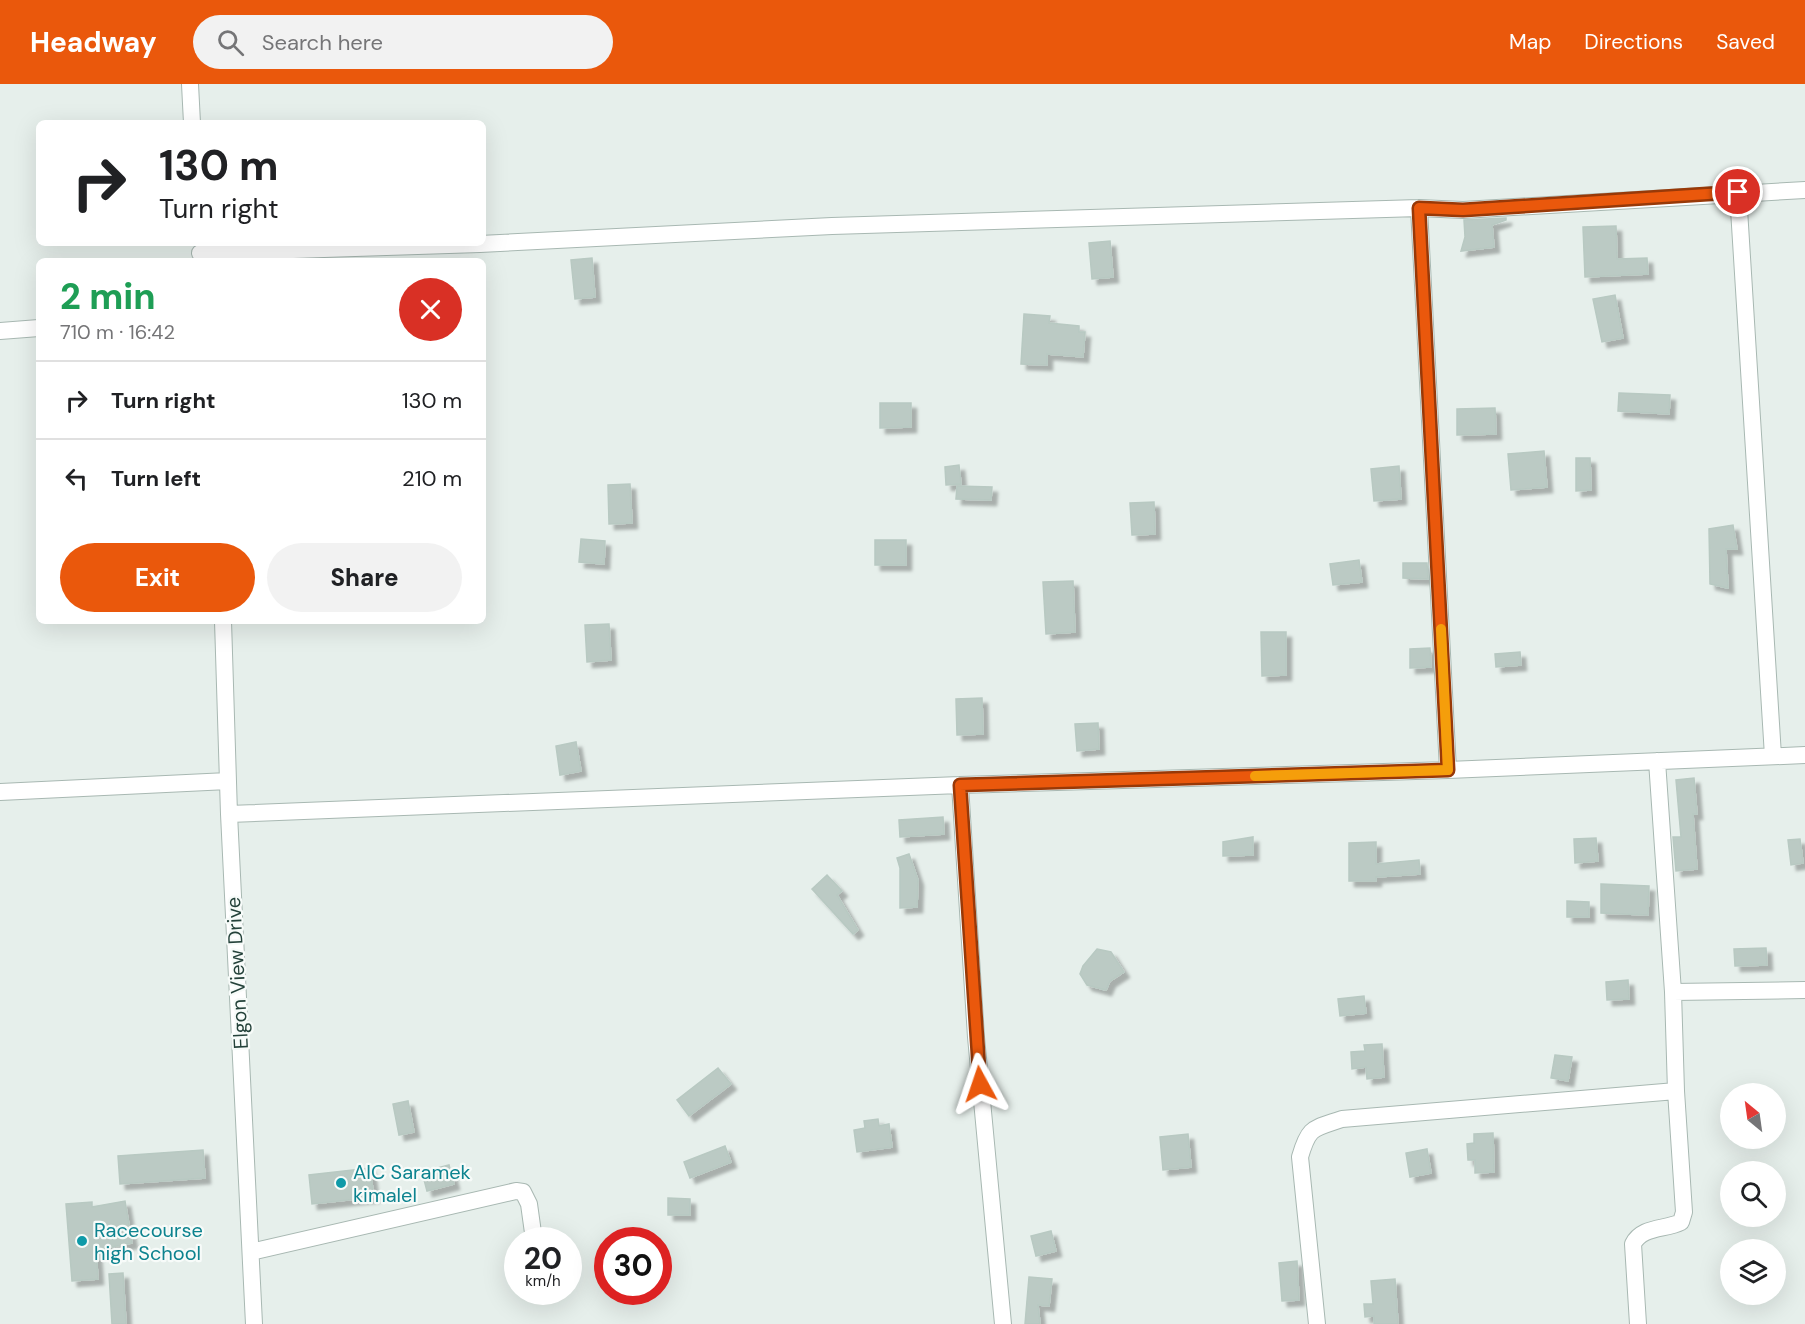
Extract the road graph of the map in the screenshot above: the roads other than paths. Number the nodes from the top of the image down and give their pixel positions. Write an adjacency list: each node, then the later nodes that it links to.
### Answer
1 (190, 84): 2 (street)
2 (192, 120)
3 (1805, 190): 4 (street)
4 (1738, 192): 5 (street); 13 (street)
5 (1419, 208): 6 (street); 15 (street)
6 (486, 244)
7 (410, 246): 8 (street)
8 (200, 252)
9 (36, 328): 10 (street)
10 (0, 331)
11 (223, 624): 16 (street, Elgon View Drive)
12 (1805, 755): 13 (street)
13 (1773, 756): 14 (street)
14 (1658, 761): 15 (street); 21 (street)
15 (1448, 770): 17 (street)
16 (228, 781): 18 (street); 19 (street, Elgon View Drive)
17 (960, 785): 19 (street); 26 (street)
18 (0, 792)
19 (229, 814): 24 (street, Elgon View Drive)
20 (1805, 990): 21 (street)
21 (1673, 992): 22 (street)
22 (1676, 1091): 27 (street); 28 (street)
23 (532, 1227): 24 (street)
24 (250, 1252): 25 (street, Elgon View Drive)
25 (254, 1324)
26 (1003, 1324)
27 (1317, 1324)
28 (1638, 1324)

